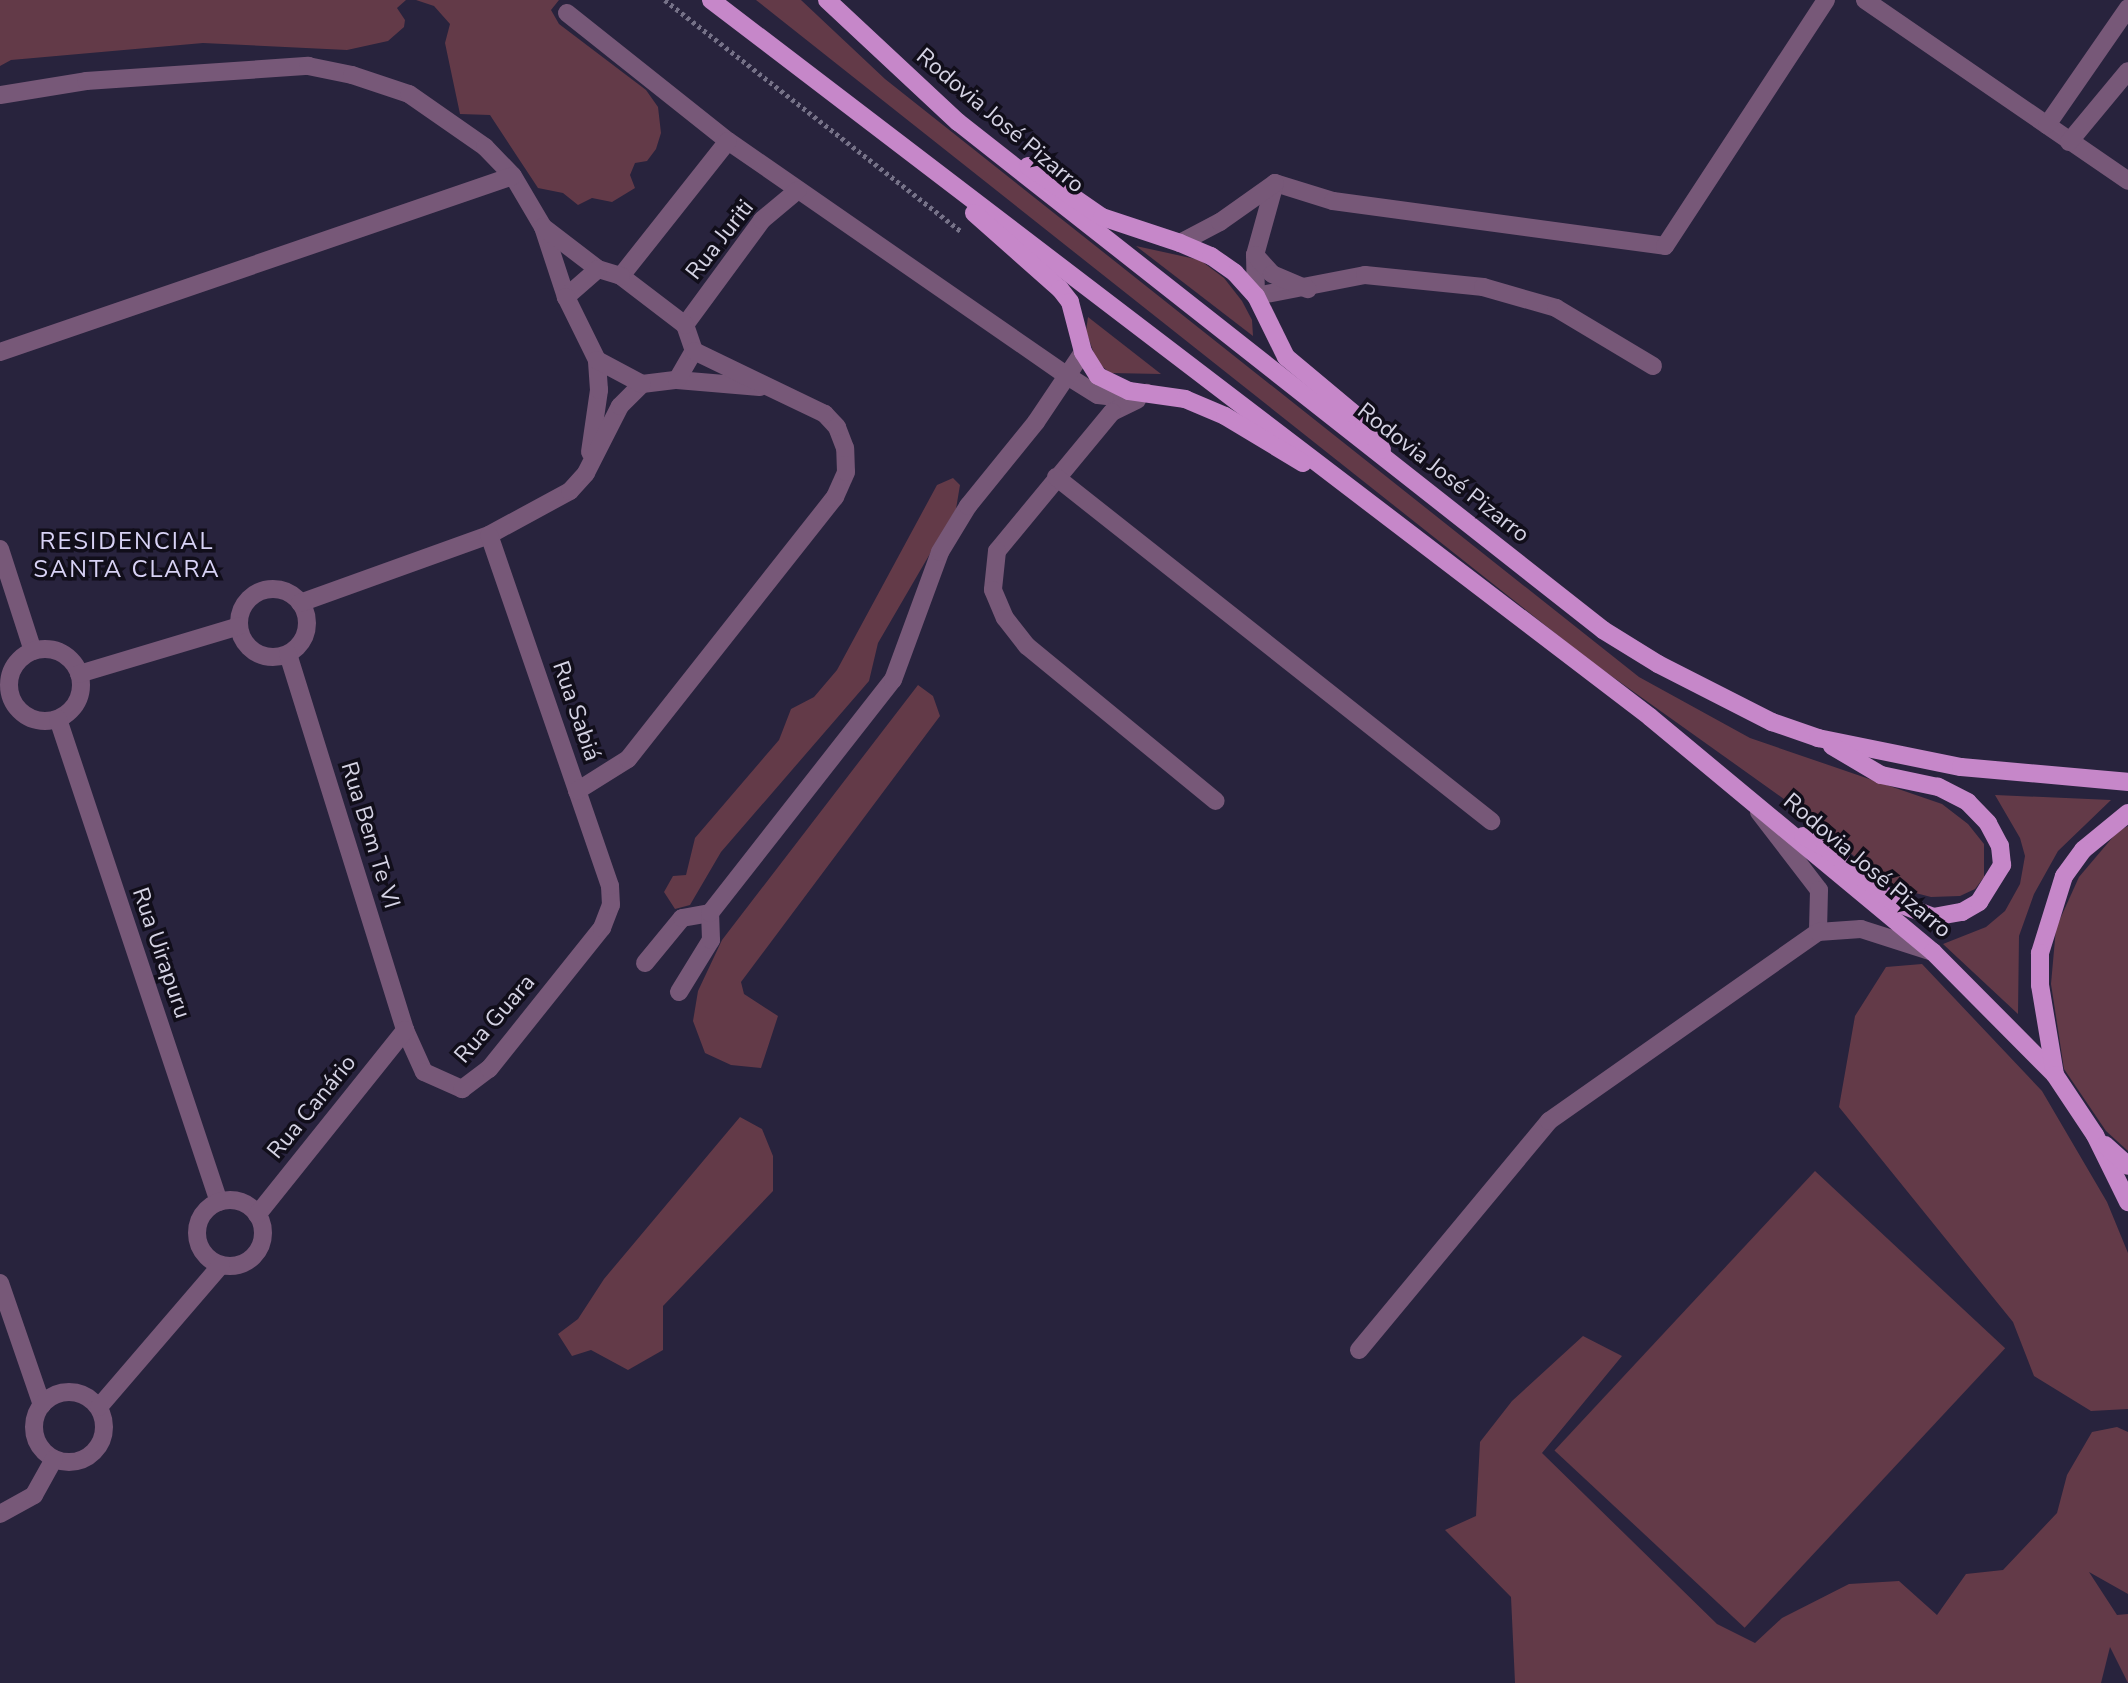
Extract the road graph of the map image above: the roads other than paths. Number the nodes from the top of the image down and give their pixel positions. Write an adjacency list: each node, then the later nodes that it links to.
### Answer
1 (711, 0): 13 (main road)
2 (827, 0): 9 (main road, Rodovia José Pizarro)
3 (1826, 0): 16 (street)
4 (1865, 0): 10 (street)
5 (2128, 8): 10 (street)
6 (567, 13): 11 (street)
7 (2128, 71): 12 (street)
8 (0, 95): 14 (street)
9 (958, 122): 19 (main road); 39 (main road, Rodovia José Pizarro)
10 (2047, 125): 12 (street)
11 (728, 141): 17 (street); 22 (street)
12 (2069, 142): 15 (street)
13 (924, 164): 29 (main road); 41 (main road)
14 (513, 176): 18 (street); 28 (street)
15 (2128, 181)
16 (1275, 183): 19 (street); 20 (street)
17 (798, 190): 26 (street, Rua Juriti); 32 (street)
18 (543, 228): 21 (street); 25 (street)
19 (1180, 243): 24 (main road)
20 (1255, 254): 23 (street); 24 (street)
21 (598, 269): 22 (street); 25 (street)
22 (621, 276): 26 (street)
23 (1308, 289): 24 (street); 31 (street)
24 (1256, 296): 39 (main road)
25 (566, 298): 30 (street)
26 (685, 325): 27 (street)
27 (694, 351): 33 (street); 35 (street)
28 (0, 352)
29 (1083, 352): 32 (street); 36 (main road); 37 (street)
30 (597, 360): 34 (street); 40 (street)
31 (1653, 366)
32 (1069, 377): 37 (street); 61 (street)
33 (677, 380): 34 (street); 35 (street)
34 (642, 384): 40 (street)
35 (771, 388): 54 (street)
36 (1156, 391): 37 (street); 38 (street); 41 (main road)
37 (1098, 395): 38 (street)
38 (1112, 412): 42 (street)
39 (1390, 461): 52 (main road, Rodovia José Pizarro)
40 (586, 473): 43 (street)
41 (1330, 476): 55 (main road, Rodovia José Pizarro)
42 (1056, 477): 56 (street); 58 (street)
43 (489, 535): 45 (street); 54 (street, Rua Sabiá)
44 (0, 549): 47 (street)
45 (300, 603): 46 (street); 48 (street)
46 (239, 626): 48 (street); 49 (street)
47 (33, 651): 49 (street); 50 (street)
48 (288, 654): 66 (street, Rua Bem Te VI)
49 (79, 674): 51 (street)
50 (6, 702): 51 (street)
51 (58, 719): 70 (street, Rua Uirapuru)
52 (1818, 738): 53 (main road, Rodovia José Pizarro); 59 (main road)
53 (2128, 782)
54 (577, 791): 60 (street, Rua Sabiá)
55 (1749, 799): 59 (main road, Rodovia José Pizarro); 62 (street)
56 (1216, 801)
57 (2128, 813): 67 (main road)
58 (1492, 821)
59 (1780, 826): 63 (main road, Rodovia José Pizarro)
60 (611, 905): 66 (street, Rua Guara)
61 (710, 913): 64 (street); 65 (street)
62 (1818, 932): 63 (street); 75 (street)
63 (1934, 952): 67 (main road, Rodovia José Pizarro)
64 (645, 963)
65 (678, 992)
66 (405, 1030): 72 (street, Rua Canário)
67 (2055, 1075): 68 (main road)
68 (2095, 1135): 69 (main road); 71 (main road)
69 (2128, 1166)
70 (219, 1202): 72 (street); 73 (street)
71 (2128, 1202)
72 (257, 1215): 73 (street)
73 (221, 1265): 77 (street)
74 (0, 1283): 76 (street)
75 (1359, 1350)
76 (42, 1405): 77 (street); 78 (street)
77 (99, 1407): 78 (street)
78 (54, 1459): 79 (street)
79 (0, 1514)

